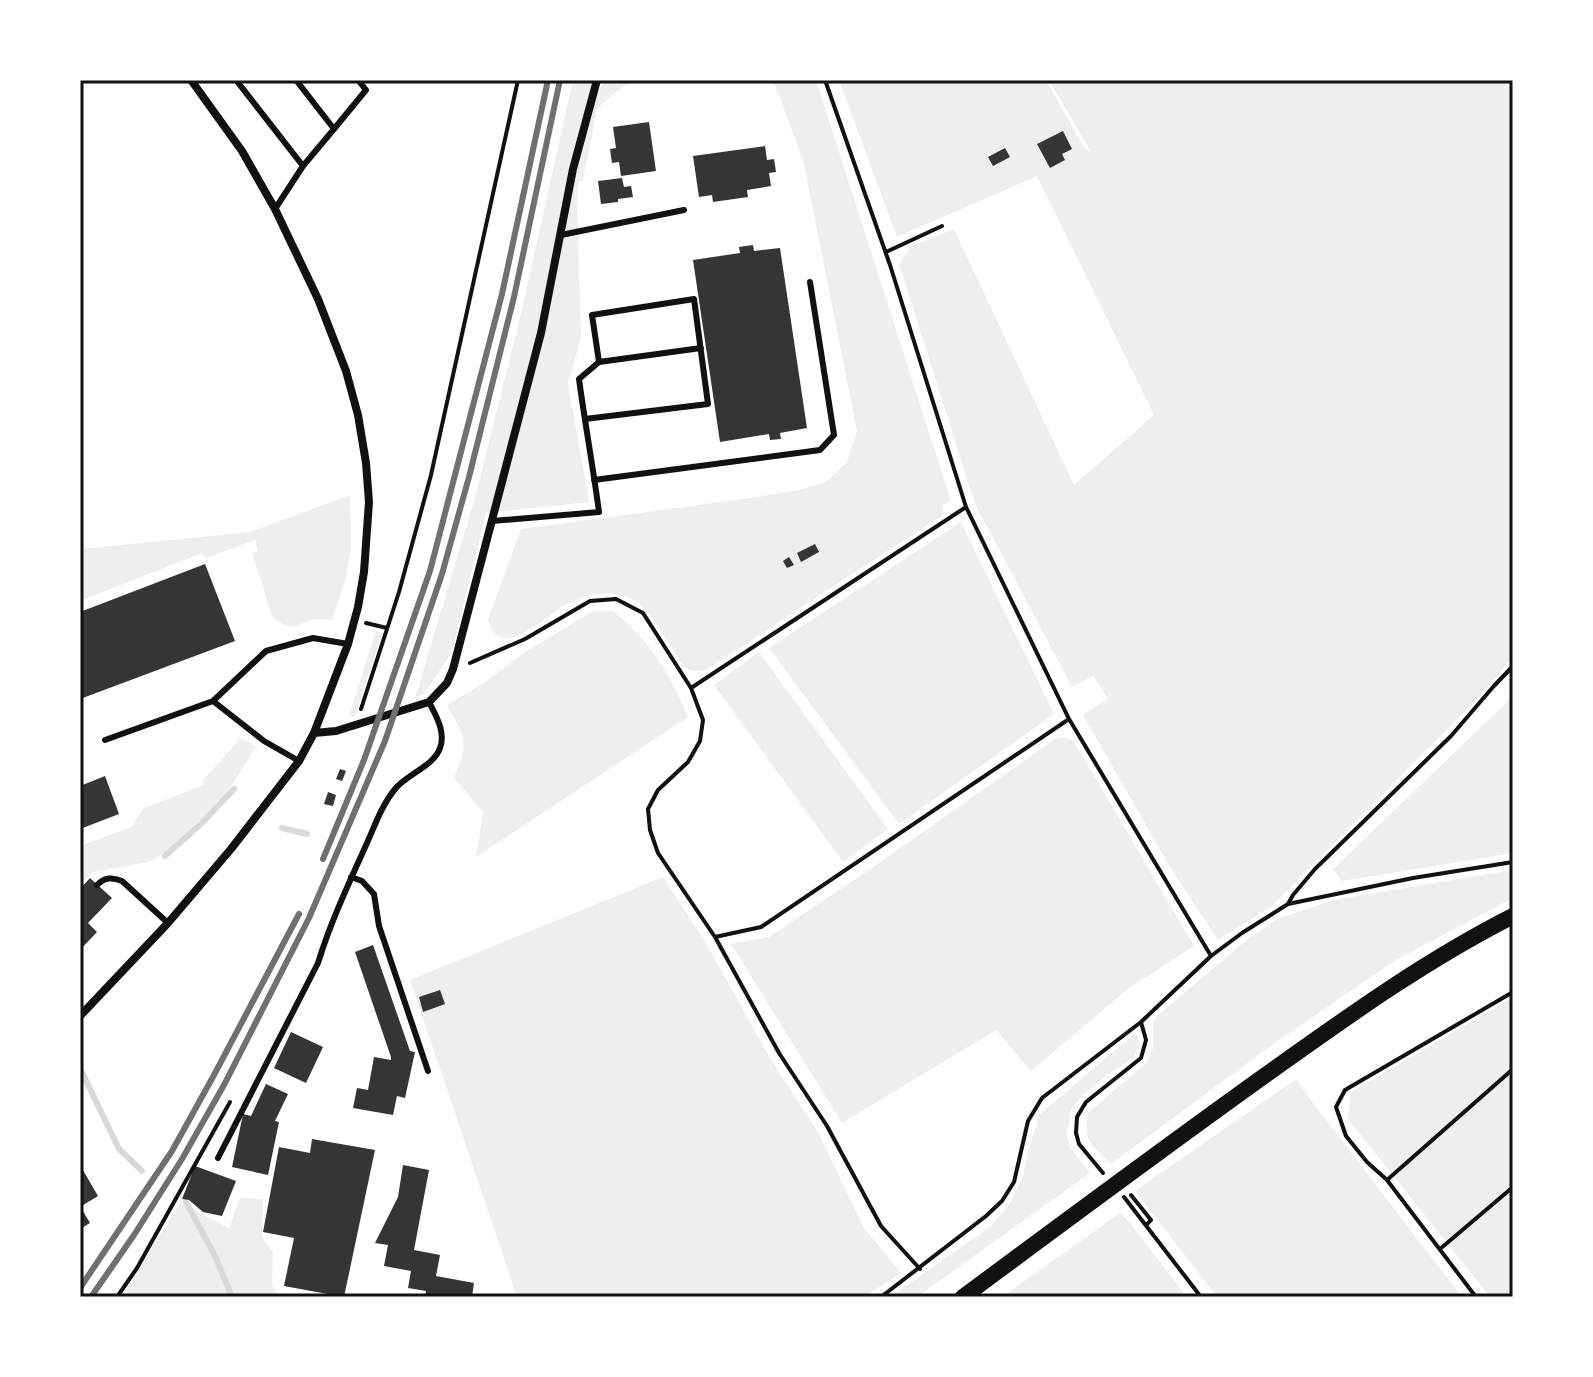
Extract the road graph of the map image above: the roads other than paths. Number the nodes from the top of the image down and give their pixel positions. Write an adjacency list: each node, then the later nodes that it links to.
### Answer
1 (191, 80): 8 (street)
2 (236, 80): 7 (lane)
3 (296, 80): 6 (lane)
4 (358, 80): 6 (lane)
5 (597, 80): 10 (street)
6 (334, 129): 7 (lane)
7 (303, 166): 8 (lane)
8 (275, 209): 17 (street)
9 (684, 210): 10 (lane)
10 (561, 235): 16 (street)
11 (810, 282): 15 (lane)
12 (701, 348): 13 (lane); 13 (lane); 14 (lane)
13 (599, 362): 14 (lane)
14 (585, 419): 15 (lane)
15 (594, 480): 16 (lane)
16 (492, 521): 19 (street)
17 (348, 644): 18 (lane); 20 (street)
18 (213, 701): 21 (lane); 22 (lane)
19 (429, 702): 20 (street); 23 (lane)
20 (314, 733): 22 (street)
21 (105, 740)
22 (299, 761): 26 (street)
23 (351, 877): 28 (lane); 29 (lane)
24 (97, 885): 26 (lane)
25 (1513, 916): 30 (main road)
26 (168, 923): 27 (street)
27 (80, 1016)
28 (428, 1071)
29 (218, 1158)
30 (963, 1297)

